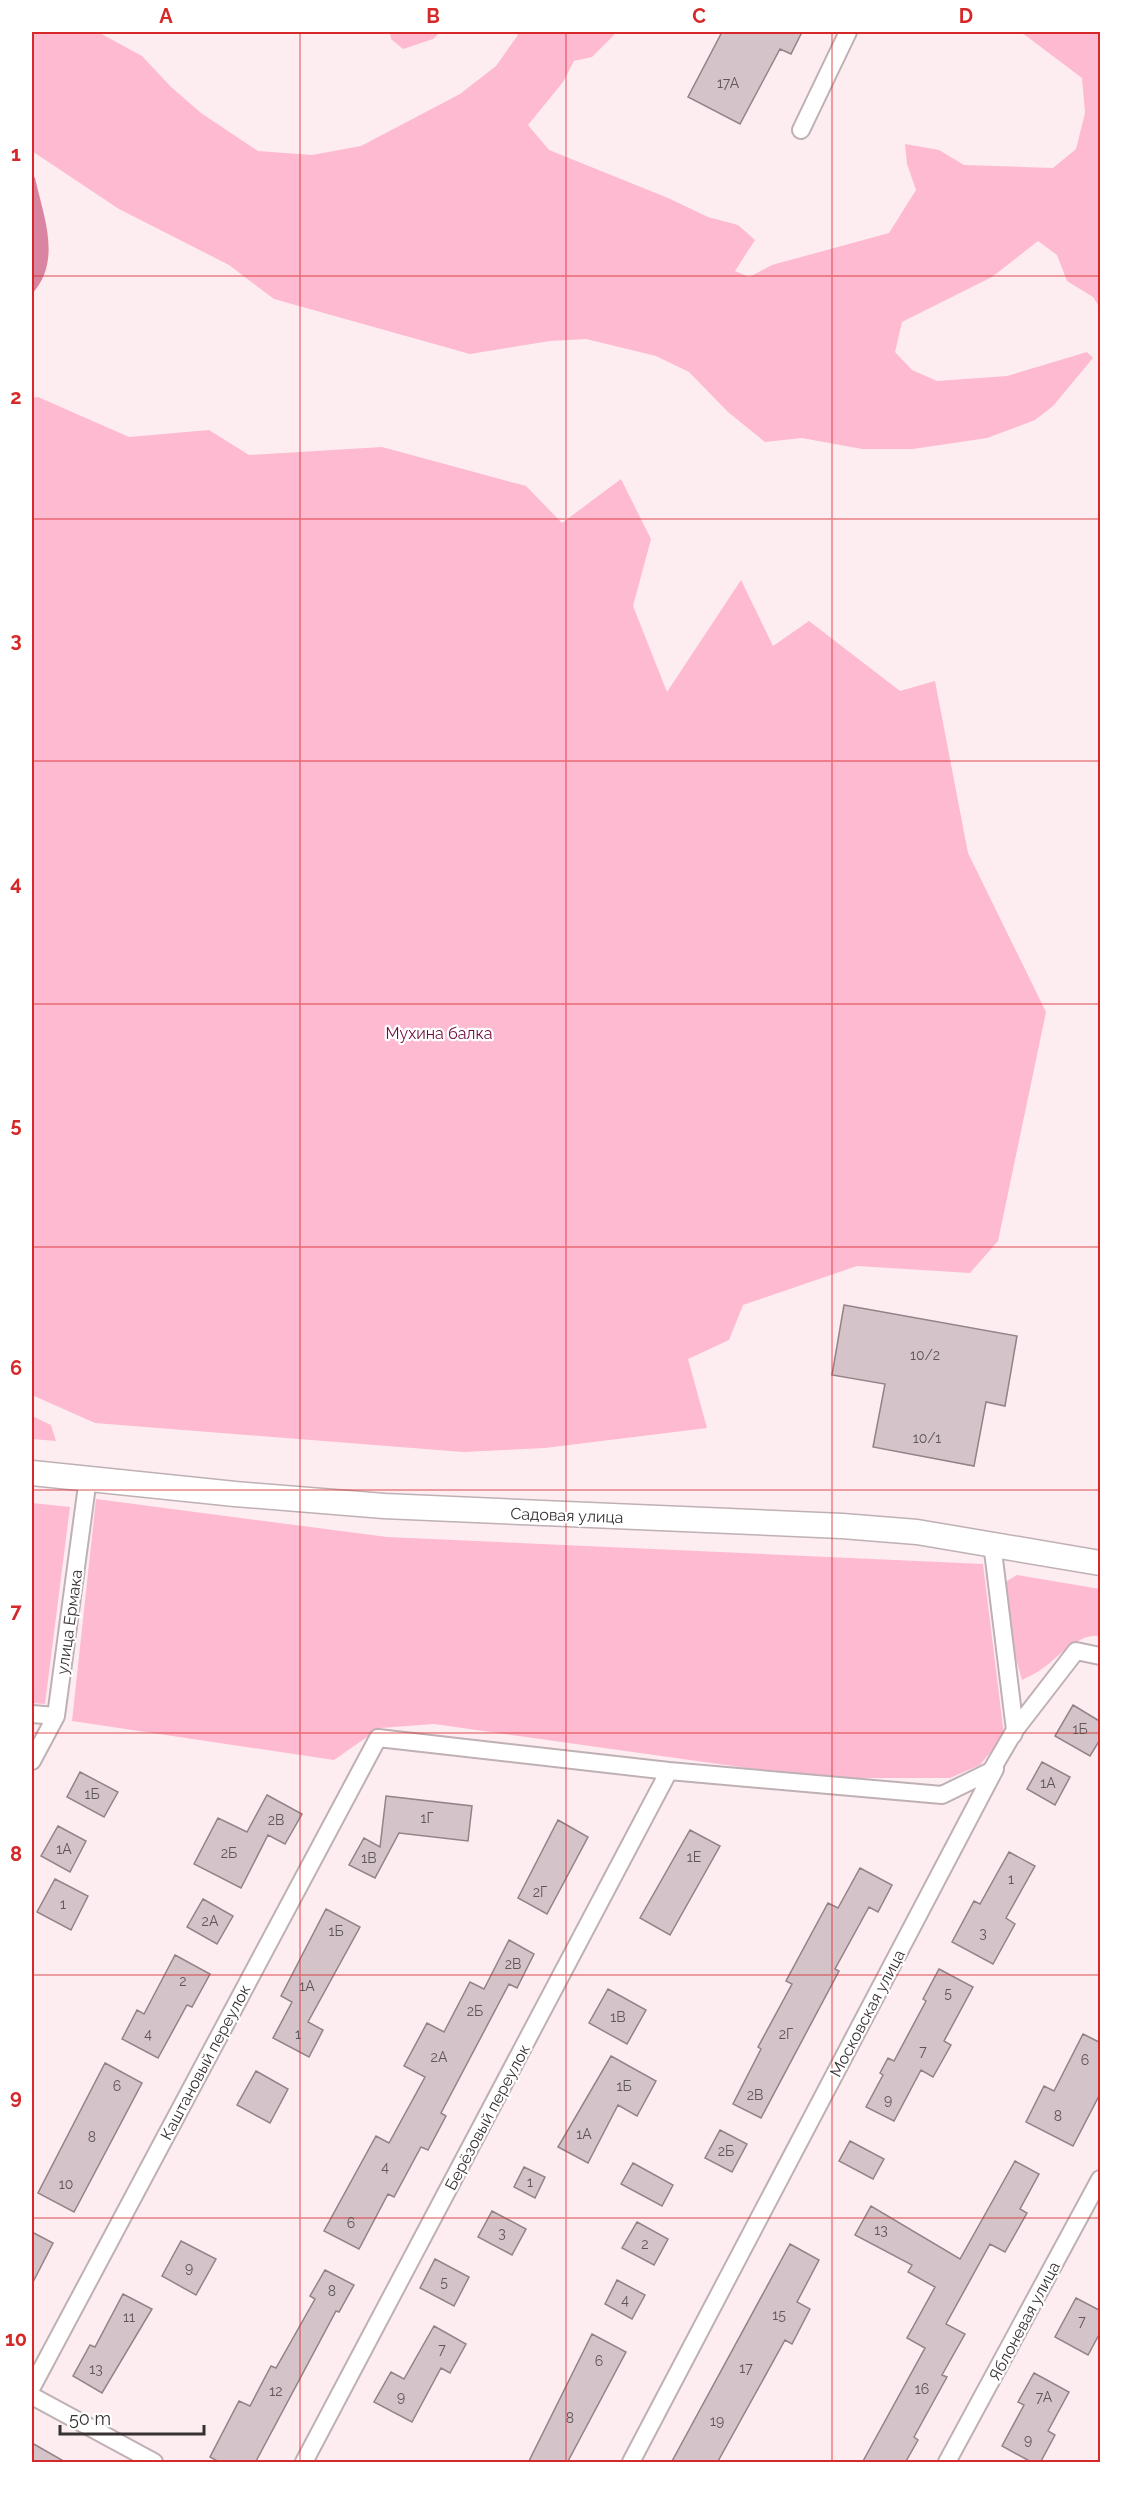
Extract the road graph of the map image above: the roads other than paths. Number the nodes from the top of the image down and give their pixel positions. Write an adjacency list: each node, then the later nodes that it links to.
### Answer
1 (848, 32): 2 (street)
2 (801, 130)
3 (32, 1473): 4 (main road, Садовая улица)
4 (88, 1478): 5 (main road, Садовая улица); 9 (street, улица Ермака)
5 (992, 1543): 6 (main road, Садовая улица); 10 (street)
6 (1101, 1563)
7 (1101, 1656): 10 (street)
8 (32, 1714): 9 (street)
9 (56, 1716): 11 (street, улица Ермака)
10 (1015, 1730): 12 (street); 18 (street, Московская улица)
11 (32, 1761)
12 (669, 1771): 14 (street, Каштановый переулок); 17 (street, Берёзовый переулок)
13 (1101, 2179): 19 (street, Яблоневая улица)
14 (32, 2387)
15 (32, 2396): 16 (street)
16 (154, 2463)
17 (304, 2463)
18 (631, 2463)
19 (947, 2463)

